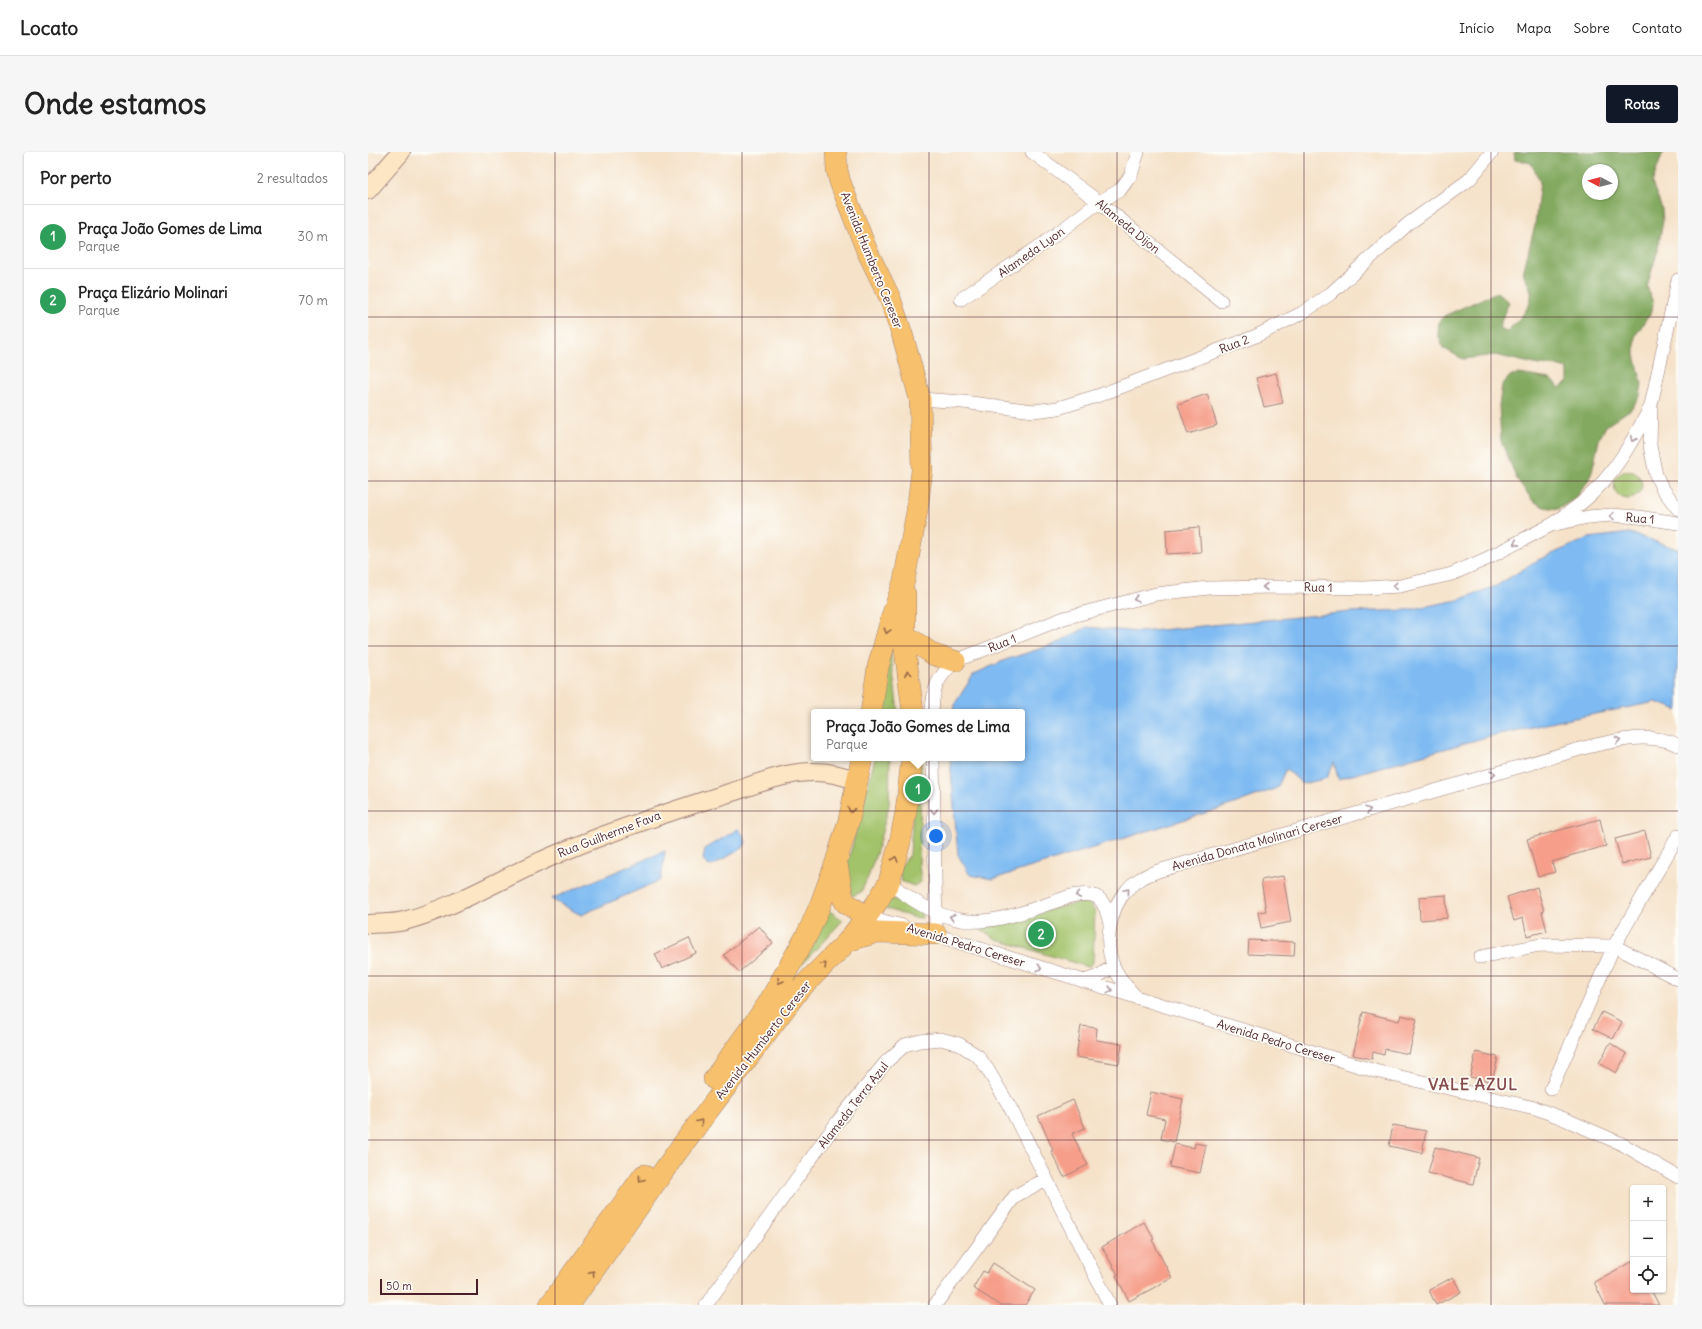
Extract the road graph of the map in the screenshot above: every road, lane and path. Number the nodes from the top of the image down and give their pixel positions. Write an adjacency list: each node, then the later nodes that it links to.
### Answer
1 (401, 152): 6 (street)
2 (836, 152): 11 (main road, Avenida Humberto Cereser)
3 (1032, 152): 7 (street, Alameda Dijon)
4 (1138, 152): 7 (street, Alameda Lyon)
5 (1491, 153): 11 (street, Rua 2)
6 (368, 190)
7 (1099, 202): 9 (street, Alameda Lyon); 10 (street, Alameda Dijon)
8 (1678, 280): 12 (street)
9 (961, 299)
10 (1221, 301)
11 (920, 399): 16 (main road, Avenida Humberto Cereser)
12 (1651, 404): 13 (street); 15 (street, one-way to 15)
13 (1678, 509)
14 (1678, 523): 15 (street, Rua 1, one-way to 15)
15 (1551, 525): 18 (street, Rua 1, one-way to 18)
16 (904, 581): 17 (main road, Avenida Humberto Cereser); 19 (main road, Avenida Humberto Cereser, one-way to 19)
17 (905, 635): 18 (main road); 20 (main road, Avenida Humberto Cereser, one-way to 17)
18 (955, 661): 21 (street)
19 (871, 709)
20 (913, 709)
21 (932, 709)
22 (1678, 745): 33 (street, Avenida Donata Molinari Cereser, one-way to 22)
23 (861, 761): 26 (main road, Avenida Humberto Cereser)
24 (912, 761): 29 (main road, Avenida Humberto Cereser, one-way to 24)
25 (933, 761): 30 (street, one-way to 30)
26 (857, 781): 28 (main road, Avenida Humberto Cereser, one-way to 28); 32 (street, Rua Guilherme Fava)
27 (1678, 836): 36 (street)
28 (836, 862): 31 (main road); 45 (main road, Avenida Humberto Cereser, one-way to 45)
29 (888, 882): 30 (street); 31 (main road, Avenida Humberto Cereser)
30 (936, 912): 33 (street, one-way to 30); 34 (street)
31 (867, 917): 34 (street, Avenida Pedro Cereser); 35 (main road, Avenida Humberto Cereser)
32 (368, 924)
33 (1110, 925): 38 (street)
34 (936, 934): 35 (main road); 40 (street, Avenida Pedro Cereser, one-way to 40)
35 (848, 941): 46 (main road, Avenida Humberto Cereser, one-way to 35)
36 (1614, 946): 37 (street); 39 (street); 42 (street)
37 (1480, 957)
38 (1113, 965): 40 (street); 41 (street)
39 (1678, 979)
40 (1083, 981): 41 (street, Avenida Pedro Cereser, one-way to 41)
41 (1137, 998): 43 (street, Avenida Pedro Cereser)
42 (1552, 1089)
43 (1678, 1177)
44 (1046, 1179): 47 (street, Alameda Terra Azul); 48 (street); 49 (street, Alameda Terra Azul)
45 (550, 1305)
46 (569, 1305)
47 (706, 1305)
48 (935, 1305)
49 (1110, 1305)

